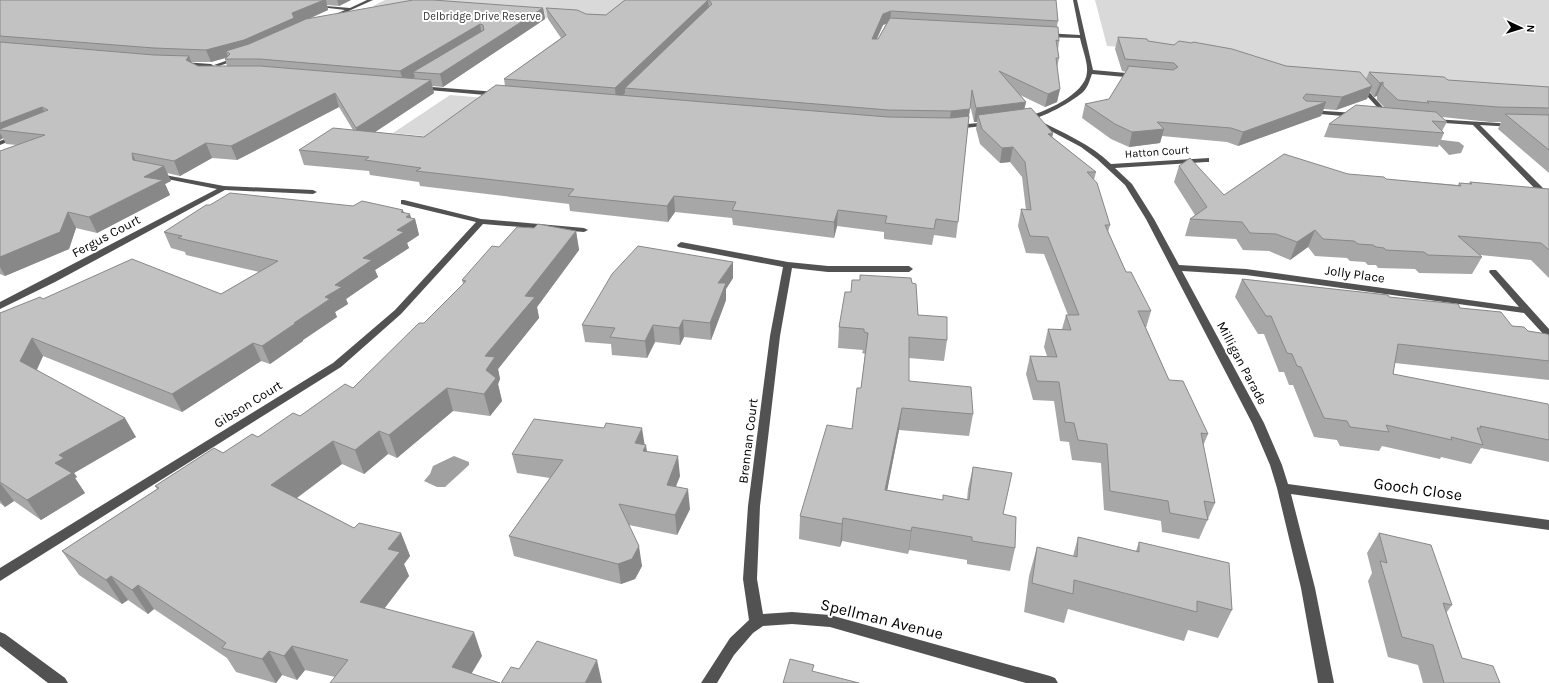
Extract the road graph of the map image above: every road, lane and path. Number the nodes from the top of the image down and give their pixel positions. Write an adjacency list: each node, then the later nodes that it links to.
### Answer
1 (371, 0): 4 (street)
2 (1074, 0): 7 (street)
3 (305, 5): 4 (street)
4 (352, 9): 5 (street)
5 (328, 19)
6 (1036, 34): 7 (street)
7 (1083, 37): 10 (street)
8 (217, 65): 8 (street); 9 (street)
9 (210, 66): 9 (street)
10 (1090, 72): 11 (street); 18 (street)
11 (1141, 76)
12 (1358, 84): 19 (street)
13 (413, 88): 14 (street)
14 (508, 95)
15 (1302, 111): 16 (street)
16 (1365, 116)
17 (1381, 117): 19 (street)
18 (1032, 118): 21 (street); 30 (street, Milligan Parade)
19 (1389, 118): 20 (street)
20 (1397, 118)
21 (1015, 120)
22 (1429, 121): 24 (street)
23 (1000, 123): 26 (street)
24 (1476, 124): 25 (street); 35 (street)
25 (1519, 125)
26 (949, 128)
27 (22, 134): 28 (street)
28 (0, 143)
29 (1206, 160): 30 (street, Hatton Court)
30 (1110, 166): 41 (street, Milligan Parade)
31 (149, 173): 32 (street)
32 (224, 188): 33 (street); 44 (street, Fergus Court)
33 (313, 192)
34 (1532, 196): 35 (street)
35 (1549, 198)
36 (404, 202): 37 (street)
37 (482, 221): 38 (street); 49 (street, Gibson Court)
38 (584, 230)
39 (681, 245): 40 (street)
40 (788, 265): 42 (street); 50 (street, Brennan Court)
41 (1177, 268): 45 (street, Jolly Place); 47 (street, Milligan Parade)
42 (909, 269)
43 (1493, 272): 45 (street)
44 (0, 306)
45 (1529, 311): 46 (street)
46 (1549, 335)
47 (1283, 488): 48 (street, Gooch Close); 55 (street, Milligan Parade)
48 (1549, 525)
49 (0, 575)
50 (757, 622): 53 (street); 54 (street, Spellman Avenue)
51 (0, 638): 52 (street)
52 (60, 683)
53 (709, 683)
54 (1050, 683)
55 (1326, 683)

